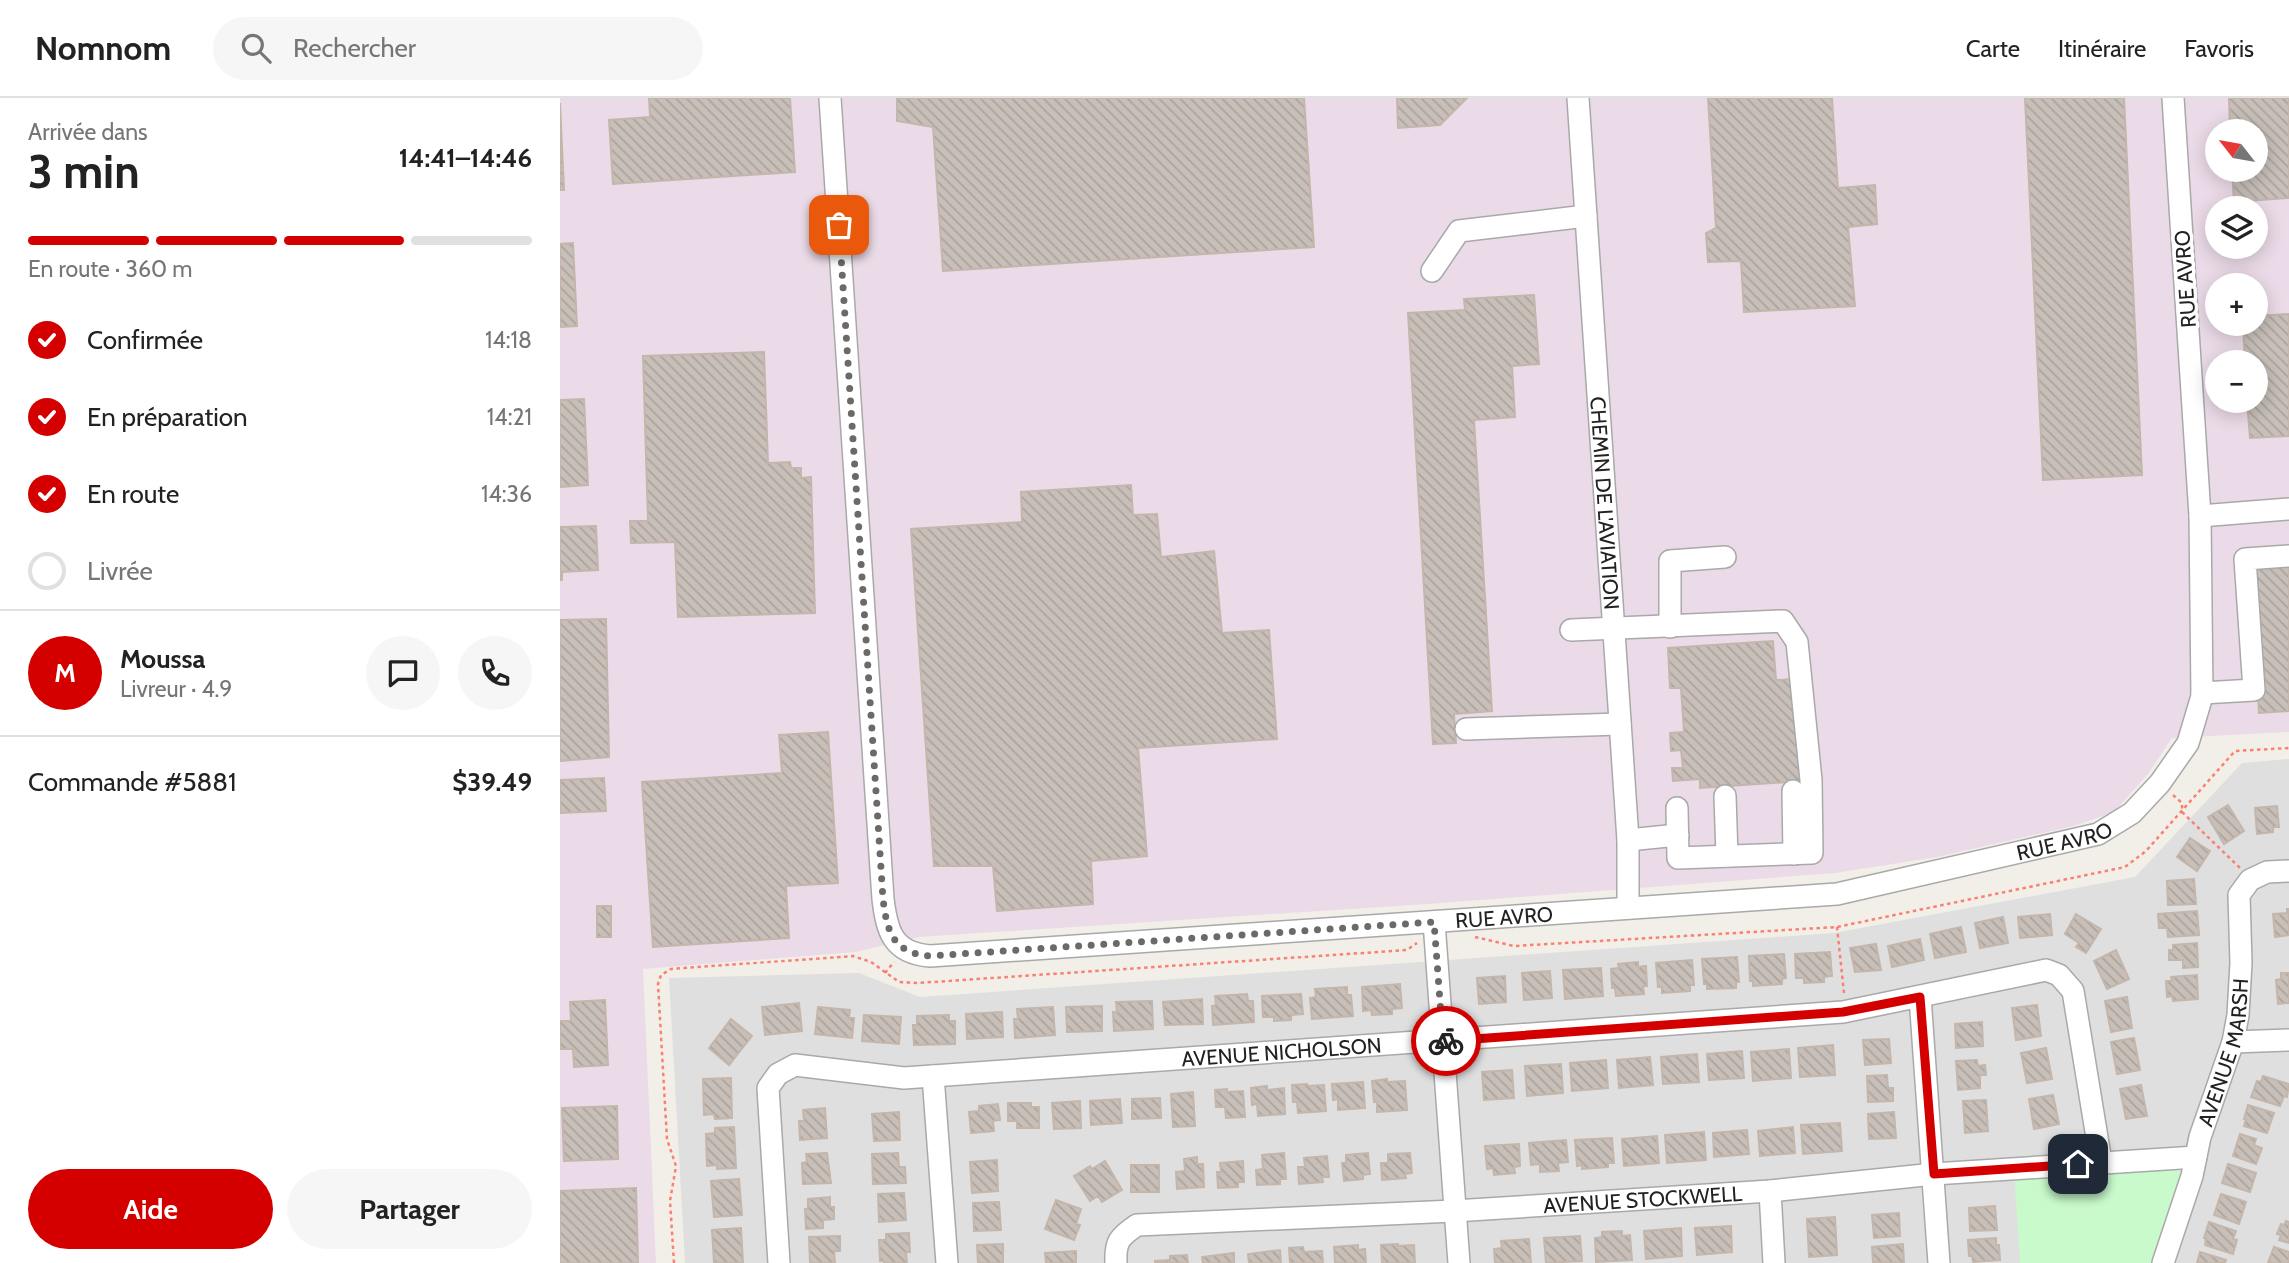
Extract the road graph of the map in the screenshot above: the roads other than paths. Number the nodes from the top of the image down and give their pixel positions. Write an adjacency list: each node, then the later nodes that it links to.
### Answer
1 (830, 98): 25 (street, RUE AVRO)
2 (1578, 98): 4 (street, CHEMIN DE L'AVIATION)
3 (2173, 98): 7 (street, RUE AVRO)
4 (1586, 216): 5 (street); 11 (street, CHEMIN DE L'AVIATION)
5 (1432, 271)
6 (2289, 509): 7 (street)
7 (2200, 516): 13 (street, RUE AVRO)
8 (2289, 556): 13 (street)
9 (1725, 557): 10 (street)
10 (1670, 627): 11 (street); 21 (street)
11 (1613, 628): 12 (street); 14 (street, CHEMIN DE L'AVIATION)
12 (1571, 630)
13 (2202, 693): 24 (street, RUE AVRO)
14 (1620, 724): 15 (street); 20 (street, CHEMIN DE L'AVIATION)
15 (1466, 729)
16 (1793, 791): 21 (street)
17 (1725, 796): 22 (street)
18 (1677, 808): 19 (street)
19 (1678, 835): 20 (street); 22 (street)
20 (1628, 840): 24 (street, CHEMIN DE L'AVIATION)
21 (1794, 854): 22 (street)
22 (1727, 856)
23 (2289, 871): 29 (street, AVENUE MARSH)
24 (1628, 908): 25 (street, RUE AVRO)
25 (1434, 922): 28 (street)
26 (1920, 997): 28 (street, AVENUE NICHOLSON); 32 (street, AVENUE NICHOLSON); 33 (street)
27 (2289, 1040): 29 (street)
28 (1443, 1041): 30 (street, AVENUE NICHOLSON); 35 (street)
29 (2233, 1042): 31 (street, AVENUE MARSH)
30 (933, 1076): 36 (street, AVENUE NICHOLSON); 37 (street)
31 (2196, 1157): 32 (street, AVENUE STOCKWELL); 42 (street, AVENUE MARSH)
32 (2101, 1162): 33 (street, AVENUE STOCKWELL)
33 (1934, 1174): 34 (street, AVENUE STOCKWELL); 41 (street)
34 (1770, 1191): 35 (street, AVENUE STOCKWELL); 40 (street)
35 (1454, 1212): 38 (street, AVENUE STOCKWELL); 39 (street)
36 (779, 1263)
37 (947, 1263)
38 (1116, 1263)
39 (1459, 1263)
40 (1774, 1263)
41 (1939, 1263)
42 (2163, 1263)

